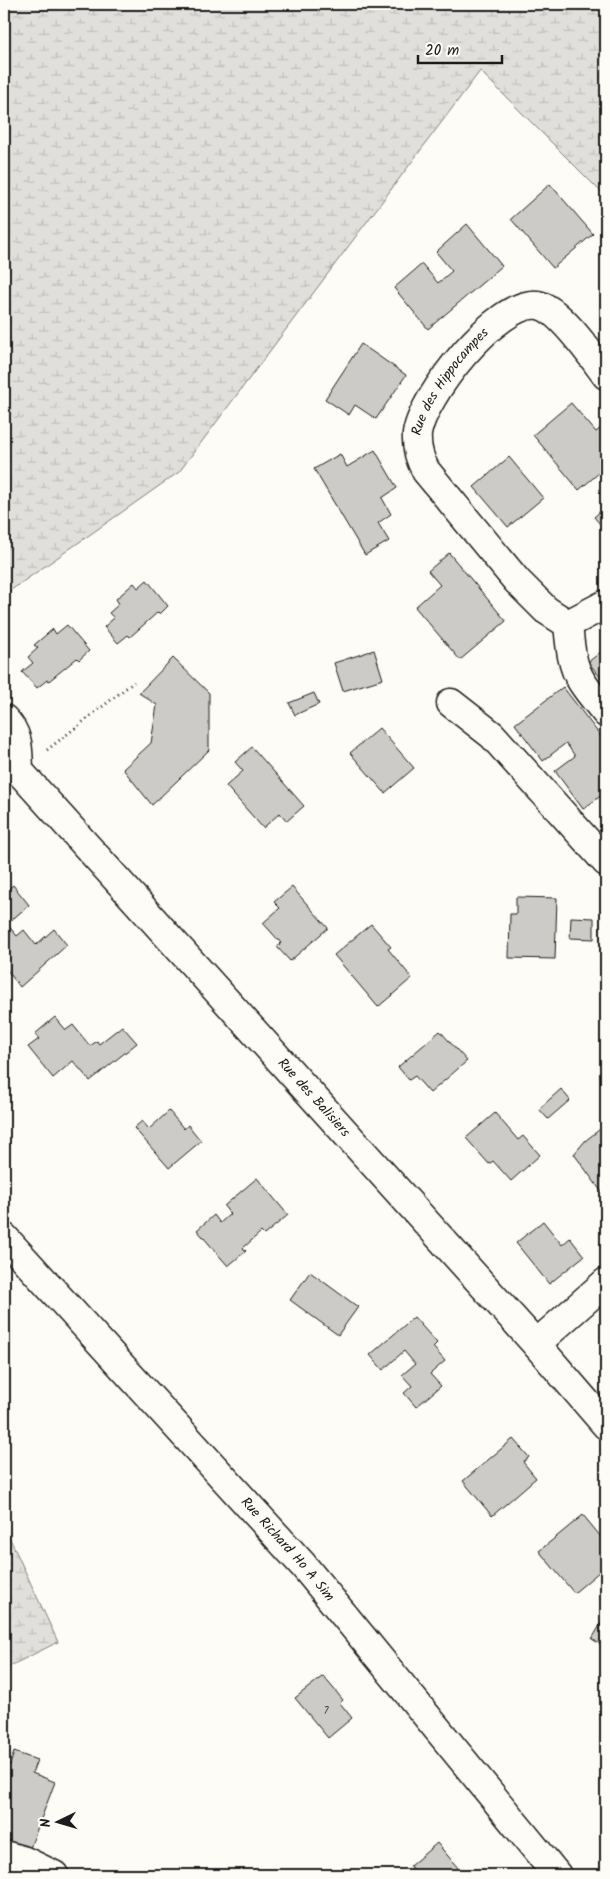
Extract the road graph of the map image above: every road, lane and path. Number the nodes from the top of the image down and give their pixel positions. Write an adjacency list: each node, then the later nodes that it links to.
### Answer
1 (606, 375): 3 (street, Rue des Hippocampes)
2 (606, 604): 3 (street)
3 (568, 624): 6 (street)
4 (134, 682): 8 (path)
5 (451, 703): 9 (street)
6 (606, 713)
7 (4, 719): 8 (street)
8 (11, 773): 12 (street, Rue des Balisiers)
9 (606, 862)
10 (4, 1237): 16 (street, Rue Richard Ho A Sim)
11 (606, 1282): 12 (street)
12 (536, 1344): 13 (street, Rue des Balisiers)
13 (606, 1425)
14 (4, 1855): 15 (street)
15 (54, 1875)
16 (557, 1875)

